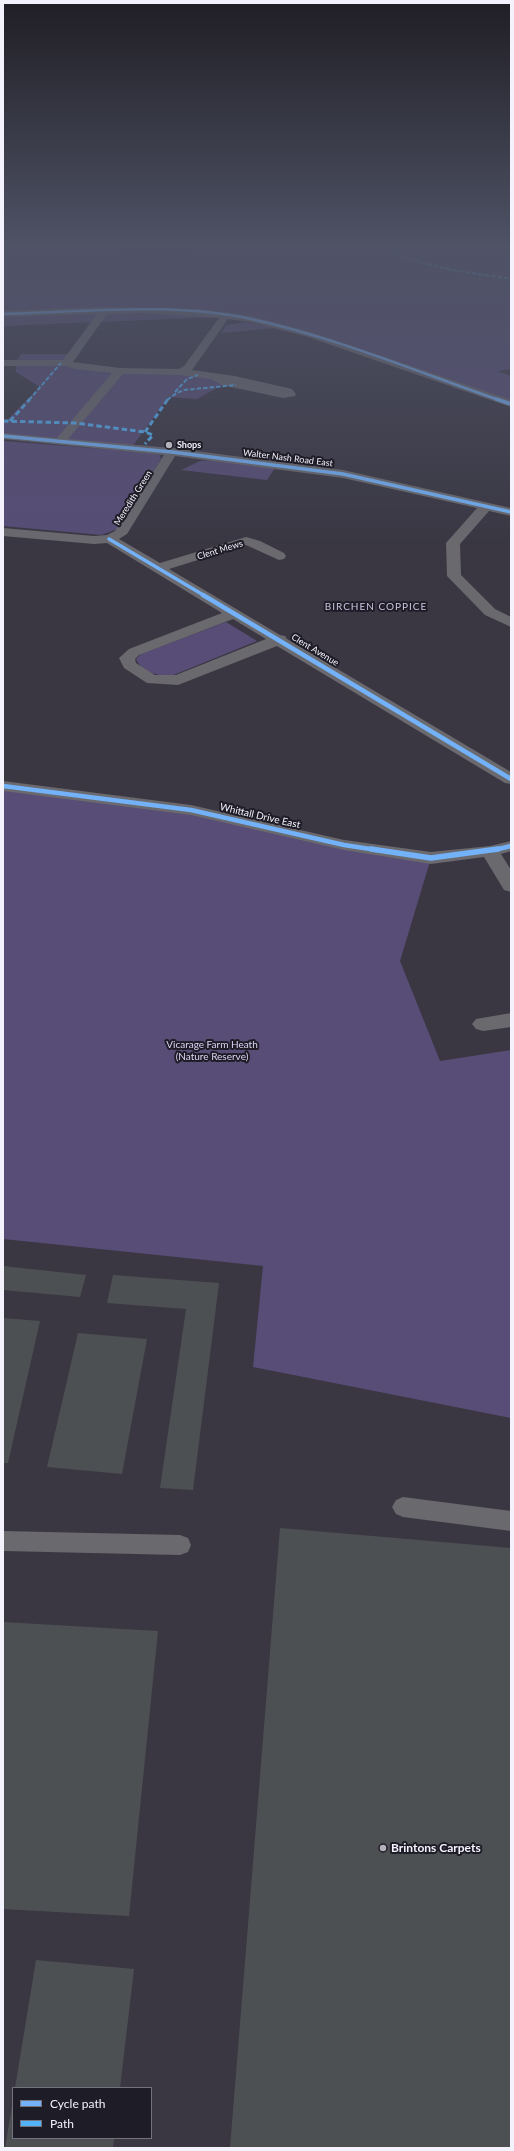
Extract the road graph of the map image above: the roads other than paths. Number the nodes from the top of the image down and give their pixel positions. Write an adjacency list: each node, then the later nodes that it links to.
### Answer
1 (77, 347): 5 (street)
2 (203, 347): 7 (street)
3 (345, 347): 9 (street)
4 (3, 363): 5 (street)
5 (67, 363): 6 (street)
6 (120, 371): 7 (street); 11 (street)
7 (180, 372): 8 (street)
8 (216, 378): 8 (street)
9 (511, 404)
10 (3, 436): 11 (street, Walter Nash Road East)
11 (60, 441): 12 (street, Walter Nash Road East)
12 (172, 452): 13 (street, Walter Nash Road East); 16 (street, Meredith Green)
13 (486, 506): 14 (street, Walter Nash Road East); 20 (street)
14 (511, 512)
15 (3, 532): 16 (street)
16 (109, 539): 18 (street, Clent Avenue)
17 (279, 556): 18 (street, Clent Mews)
18 (159, 568): 19 (street, Clent Avenue)
19 (235, 613): 21 (street, Clent Avenue); 21 (street, Clent Avenue)
20 (511, 623)
21 (280, 639): 22 (street, Clent Avenue)
22 (511, 779)
23 (3, 786): 25 (street, Whittall Drive East)
24 (511, 846): 25 (street, Whittall Drive East)
25 (490, 850): 26 (street)
26 (511, 886)
27 (511, 1020): 28 (street)
28 (484, 1024)
29 (403, 1506): 30 (lane)
30 (511, 1521)
31 (3, 1541): 32 (lane)
32 (180, 1545)

